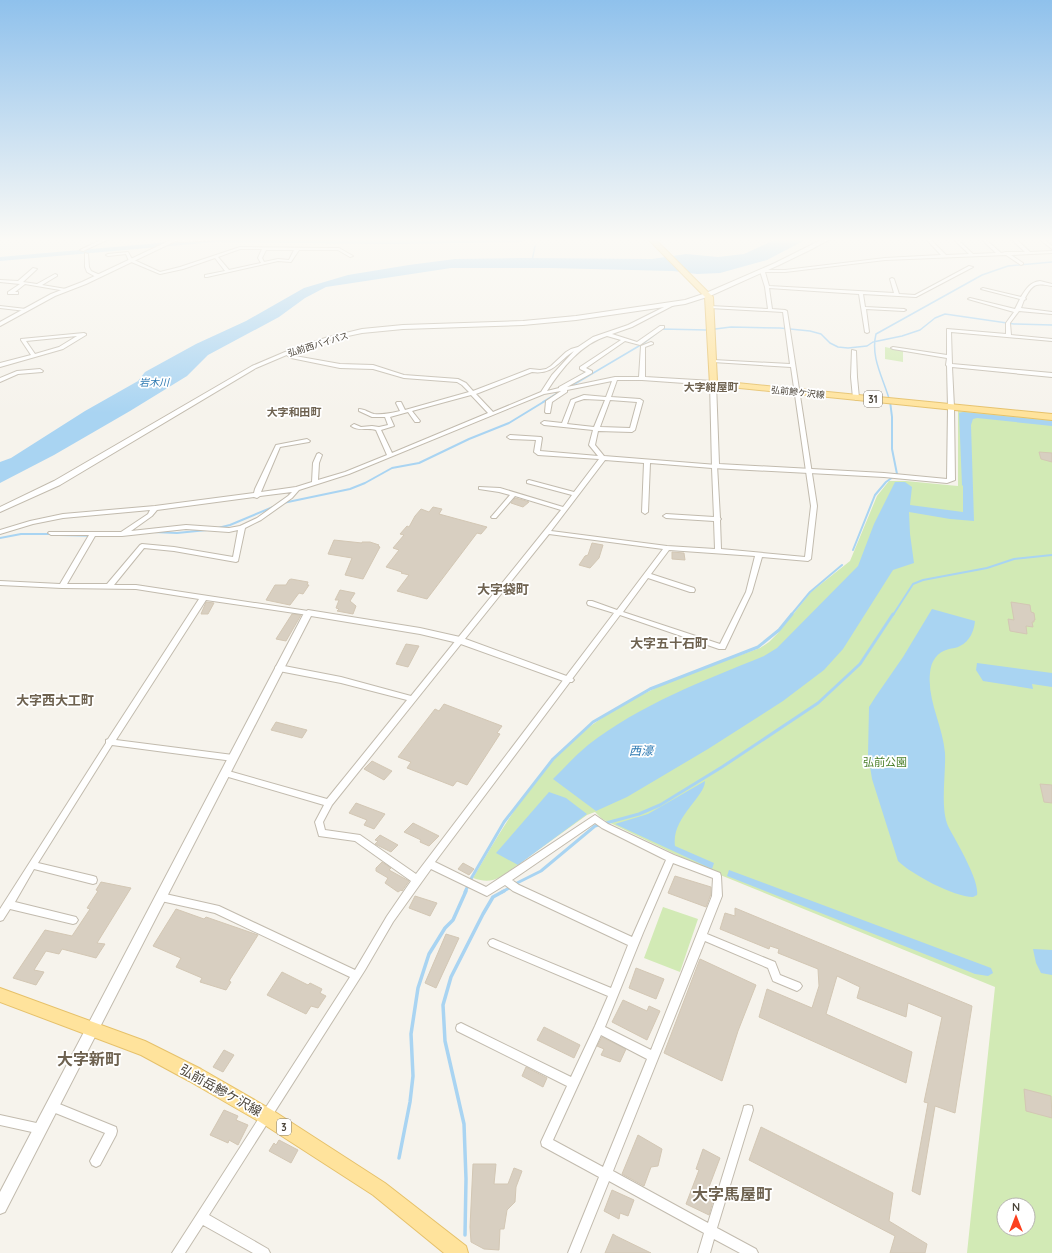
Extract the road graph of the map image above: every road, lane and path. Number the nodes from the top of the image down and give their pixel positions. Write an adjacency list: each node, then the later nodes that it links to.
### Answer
1 (52, 296): 13 (street)
2 (697, 296): 9 (street, 弘前西バイパス)
3 (708, 296): 11 (main road)
4 (768, 296): 14 (street)
5 (862, 296): 12 (street)
6 (1014, 296): 8 (street)
7 (970, 299): 16 (street)
8 (1024, 299): 16 (street)
9 (672, 304): 21 (street); 29 (street, 弘前西バイパス)
10 (0, 307): 13 (street)
11 (710, 307): 14 (street); 32 (main road)
12 (864, 308): 15 (street); 20 (street)
13 (26, 310): 18 (street)
14 (770, 310): 35 (street)
15 (904, 310)
16 (1017, 310): 17 (street); 22 (street)
17 (1052, 314)
18 (2, 322)
19 (662, 327): 23 (street)
20 (867, 332)
21 (607, 334): 23 (street); 26 (street)
22 (1009, 336): 24 (street); 31 (street)
23 (624, 340): 43 (street)
24 (1052, 340)
25 (650, 343): 38 (street)
26 (580, 348): 45 (street); 46 (street)
27 (893, 348): 31 (street)
28 (854, 351): 48 (street)
29 (287, 353): 45 (street); 79 (street, 弘前西バイパス)
30 (34, 356): 30 (street); 33 (street)
31 (949, 357): 34 (street)
32 (713, 361): 35 (street); 41 (main road)
33 (0, 365)
34 (949, 365): 37 (street); 50 (street)
35 (792, 366): 44 (street)
36 (40, 371): 40 (street)
37 (1052, 375)
38 (642, 378): 39 (street); 41 (street)
39 (616, 379): 42 (street); 47 (street)
40 (0, 380)
41 (713, 383): 44 (main road, 弘前鰺ケ沢線 / 31); 69 (street)
42 (568, 388): 43 (street); 53 (street)
43 (556, 391): 46 (street)
44 (796, 392): 48 (main road, 弘前鰺ケ沢線 / 31); 70 (street)
45 (473, 393): 52 (street); 54 (street)
46 (543, 393): 54 (street)
47 (608, 398): 59 (street); 62 (street); 62 (street)
48 (856, 398): 50 (main road, 弘前鰺ケ沢線 / 31)
49 (399, 404): 52 (street)
50 (951, 407): 56 (main road, 弘前鰺ケ沢線 / 31); 70 (street)
51 (361, 410): 55 (street)
52 (406, 411): 55 (street); 57 (street)
53 (548, 412)
54 (491, 413): 66 (street)
55 (387, 416): 61 (street)
56 (1052, 417)
57 (417, 421)
58 (544, 423): 59 (street)
59 (564, 425): 62 (street)
60 (354, 426): 61 (street)
61 (378, 429): 66 (street)
62 (596, 429): 67 (street)
63 (510, 437): 67 (street)
64 (306, 441): 77 (street)
65 (319, 455): 72 (street)
66 (390, 455): 72 (street)
67 (603, 458): 68 (street); 75 (street)
68 (647, 461): 69 (street); 81 (street)
69 (715, 466): 70 (street); 84 (street)
70 (810, 471): 93 (street)
71 (529, 482): 75 (street)
72 (315, 484): 74 (street)
73 (481, 488): 76 (street)
74 (297, 489): 77 (street); 85 (street)
75 (576, 494): 80 (street)
76 (513, 495): 80 (street); 83 (street)
77 (257, 496): 78 (street)
78 (155, 508): 86 (street); 90 (street)
79 (0, 510)
80 (564, 510): 87 (street)
81 (645, 512)
82 (666, 516): 84 (street)
83 (494, 517)
84 (718, 519): 92 (street)
85 (242, 527): 90 (street); 97 (street)
86 (0, 532)
87 (548, 532): 91 (street); 103 (street)
88 (51, 533): 89 (street)
89 (93, 534): 90 (street); 96 (street)
90 (122, 534)
91 (667, 548): 92 (street); 94 (street)
92 (718, 551): 93 (street)
93 (759, 555): 102 (street)
94 (647, 575): 98 (street); 102 (street)
95 (0, 583): 96 (street)
96 (62, 586): 97 (street)
97 (109, 586): 99 (street)
98 (692, 590)
99 (204, 597): 101 (street); 107 (street)
100 (590, 603): 102 (street)
101 (308, 613): 103 (street); 104 (street)
102 (619, 613): 105 (street)
103 (460, 640): 105 (street); 106 (street)
104 (279, 668): 106 (street); 108 (street)
105 (569, 680): 112 (street)
106 (412, 699): 110 (street)
107 (109, 742): 108 (street); 113 (street)
108 (233, 758): 109 (street)
109 (225, 773): 110 (street); 117 (street)
110 (329, 803): 115 (street)
111 (671, 858): 116 (street); 121 (street); 123 (street)
112 (430, 864): 115 (street); 116 (street)
113 (32, 865): 114 (street); 118 (street)
114 (94, 880)
115 (417, 880): 124 (street)
116 (505, 880): 123 (street)
117 (161, 897): 124 (street); 128 (street)
118 (8, 904): 119 (street); 120 (street)
119 (0, 917)
120 (73, 920)
121 (702, 936): 125 (street); 131 (street)
122 (493, 943): 126 (street)
123 (634, 943): 126 (street)
124 (356, 975): 135 (street)
125 (798, 986)
126 (614, 994): 130 (street)
127 (0, 995): 128 (main road, 弘前岳鰺ケ沢線 / 3)
128 (93, 1028): 133 (street); 135 (main road, 弘前岳鰺ケ沢線 / 3)
129 (462, 1028): 132 (street)
130 (599, 1029): 131 (street); 132 (street)
131 (653, 1057): 139 (street)
132 (574, 1084): 139 (street)
133 (52, 1106): 137 (street); 138 (street)
134 (748, 1110): 142 (street)
135 (266, 1116): 141 (street); 145 (main road, 弘前岳鰺ケ沢線 / 3)
136 (0, 1120): 137 (street)
137 (41, 1129): 140 (street)
138 (96, 1161)
139 (606, 1174): 142 (street); 146 (street)
140 (0, 1207)
141 (201, 1217): 143 (street); 144 (street)
142 (711, 1232): 147 (street); 148 (street)
143 (178, 1253)
144 (264, 1253)
145 (459, 1253)
146 (574, 1253)
147 (704, 1253)
148 (752, 1253)

